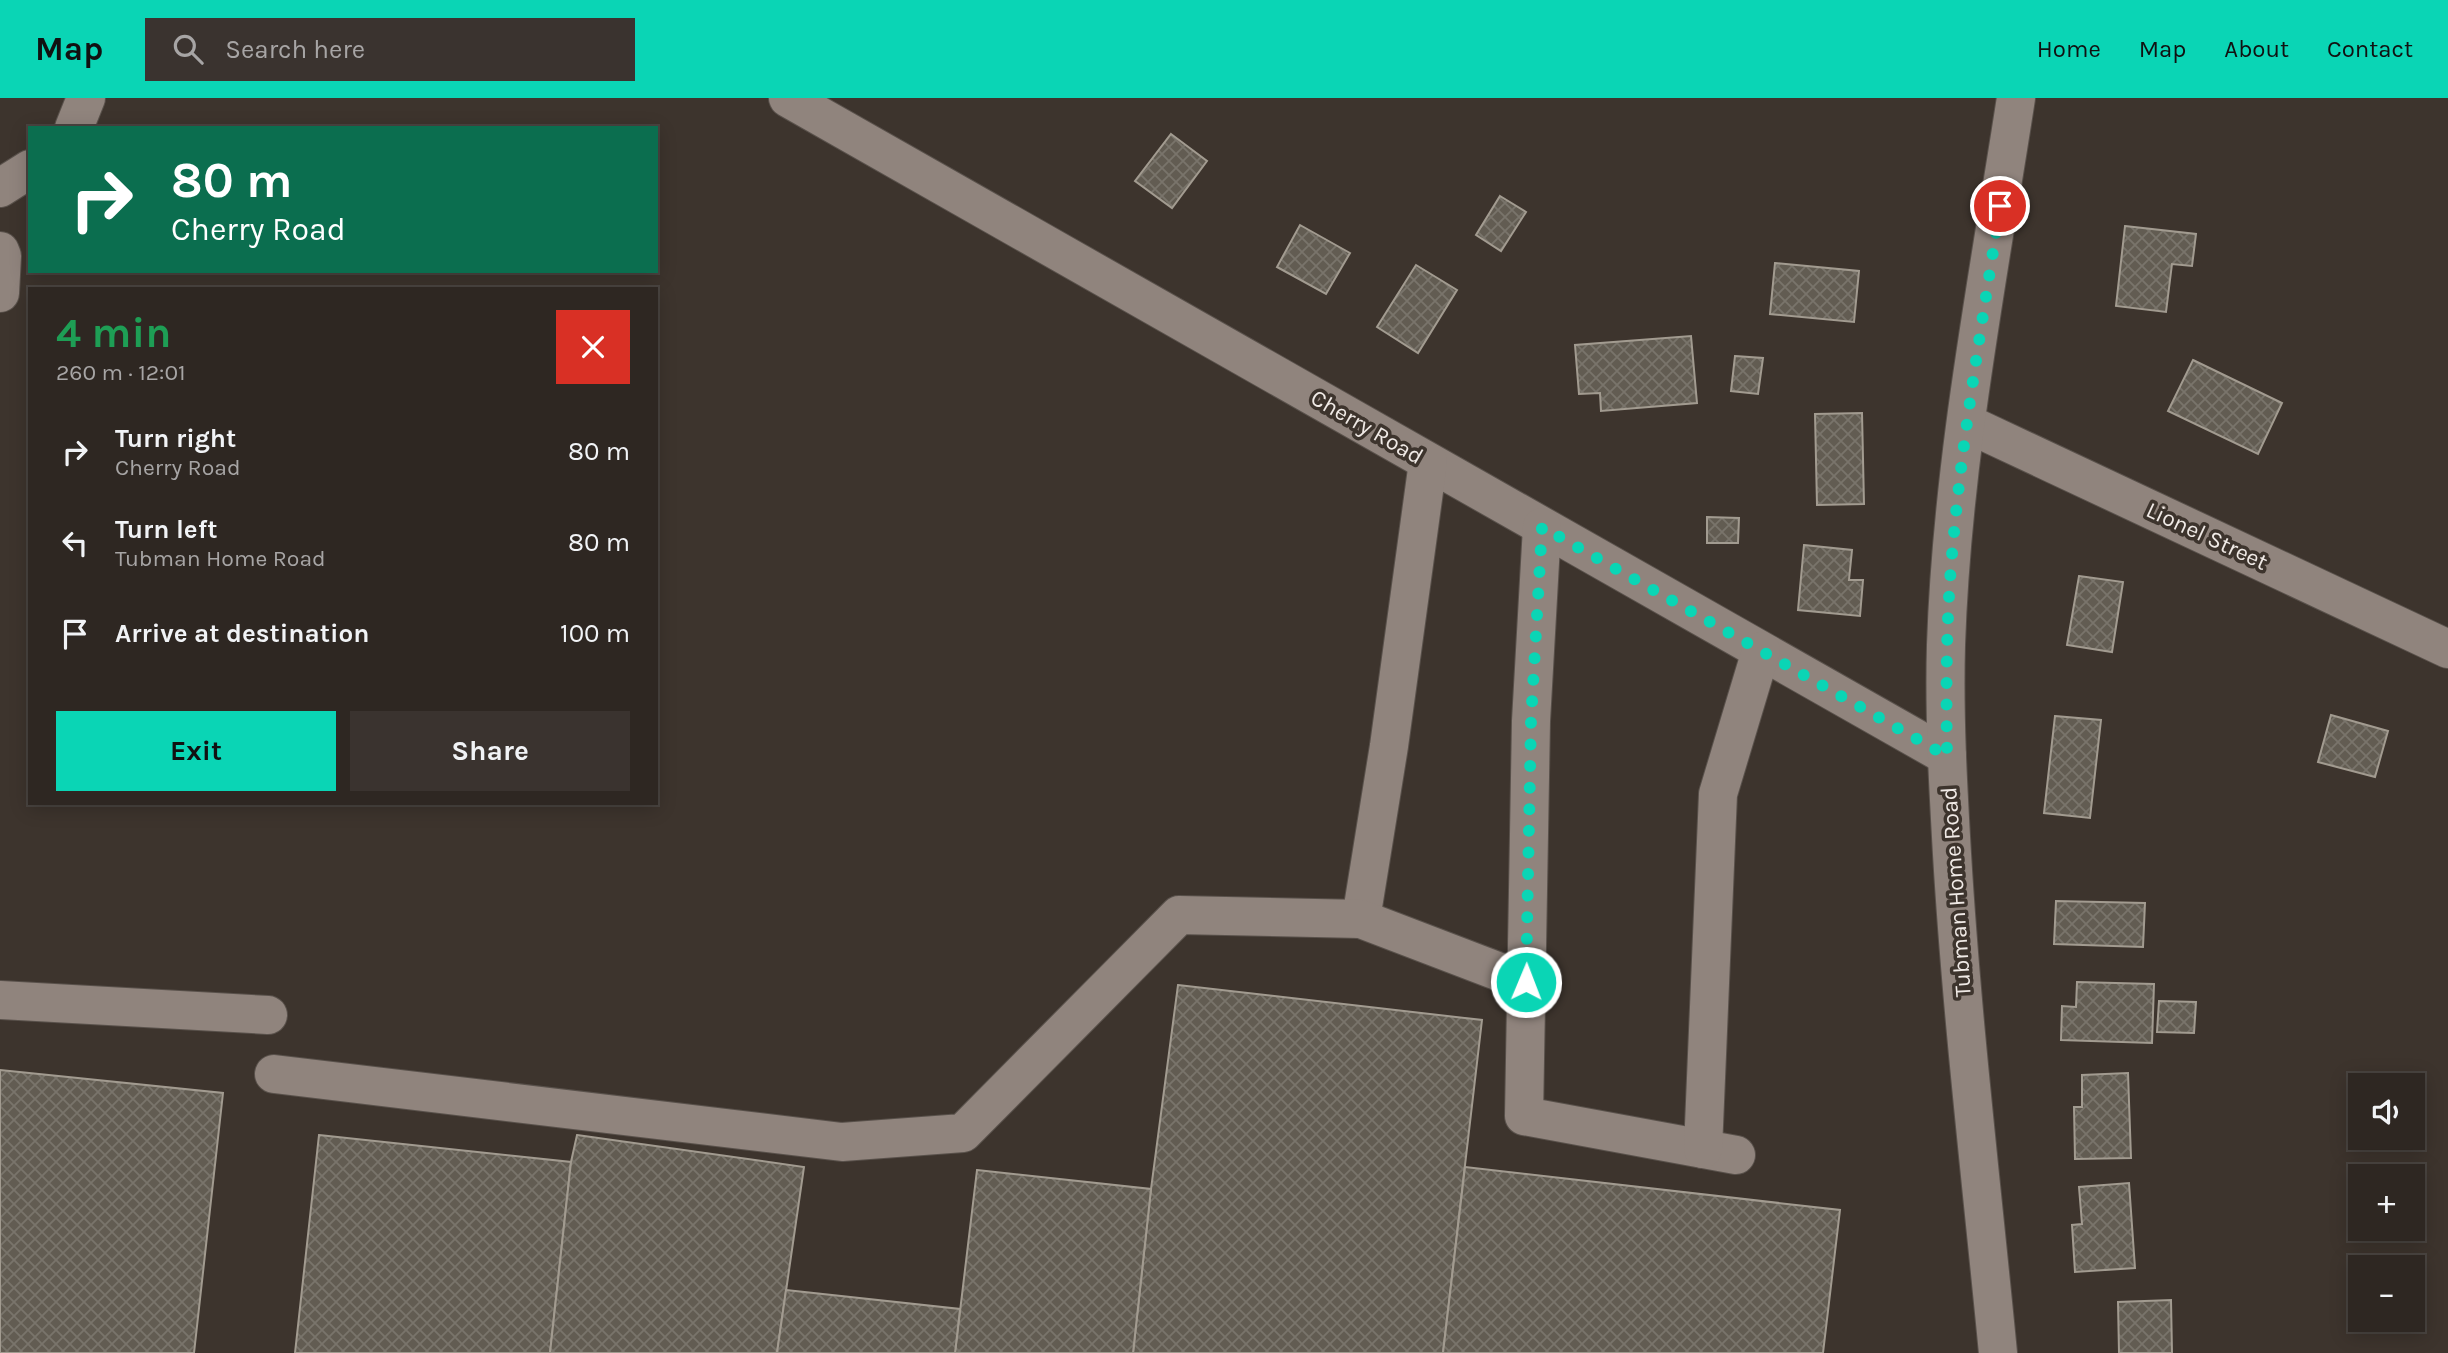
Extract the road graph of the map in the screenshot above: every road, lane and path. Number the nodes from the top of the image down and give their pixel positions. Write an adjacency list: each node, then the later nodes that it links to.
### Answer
1 (86, 98): 4 (street)
2 (788, 98): 10 (street, Cherry Road)
3 (2016, 98): 9 (street, Tubman Home Road)
4 (75, 126)
5 (28, 170): 6 (street)
6 (0, 188)
7 (0, 251): 8 (street)
8 (0, 293)
9 (1966, 423): 12 (street, Lionel Street); 14 (street, Tubman Home Road)
10 (1428, 462): 11 (street, Cherry Road); 15 (street)
11 (1542, 527): 13 (street, Cherry Road); 16 (street)
12 (2448, 649)
13 (1761, 651): 14 (street, Cherry Road); 16 (street)
14 (1947, 756): 20 (street, Tubman Home Road)
15 (1361, 919): 16 (street); 19 (street)
16 (1526, 982)
17 (0, 1000): 18 (street)
18 (268, 1015)
19 (274, 1074)
20 (1998, 1353)

